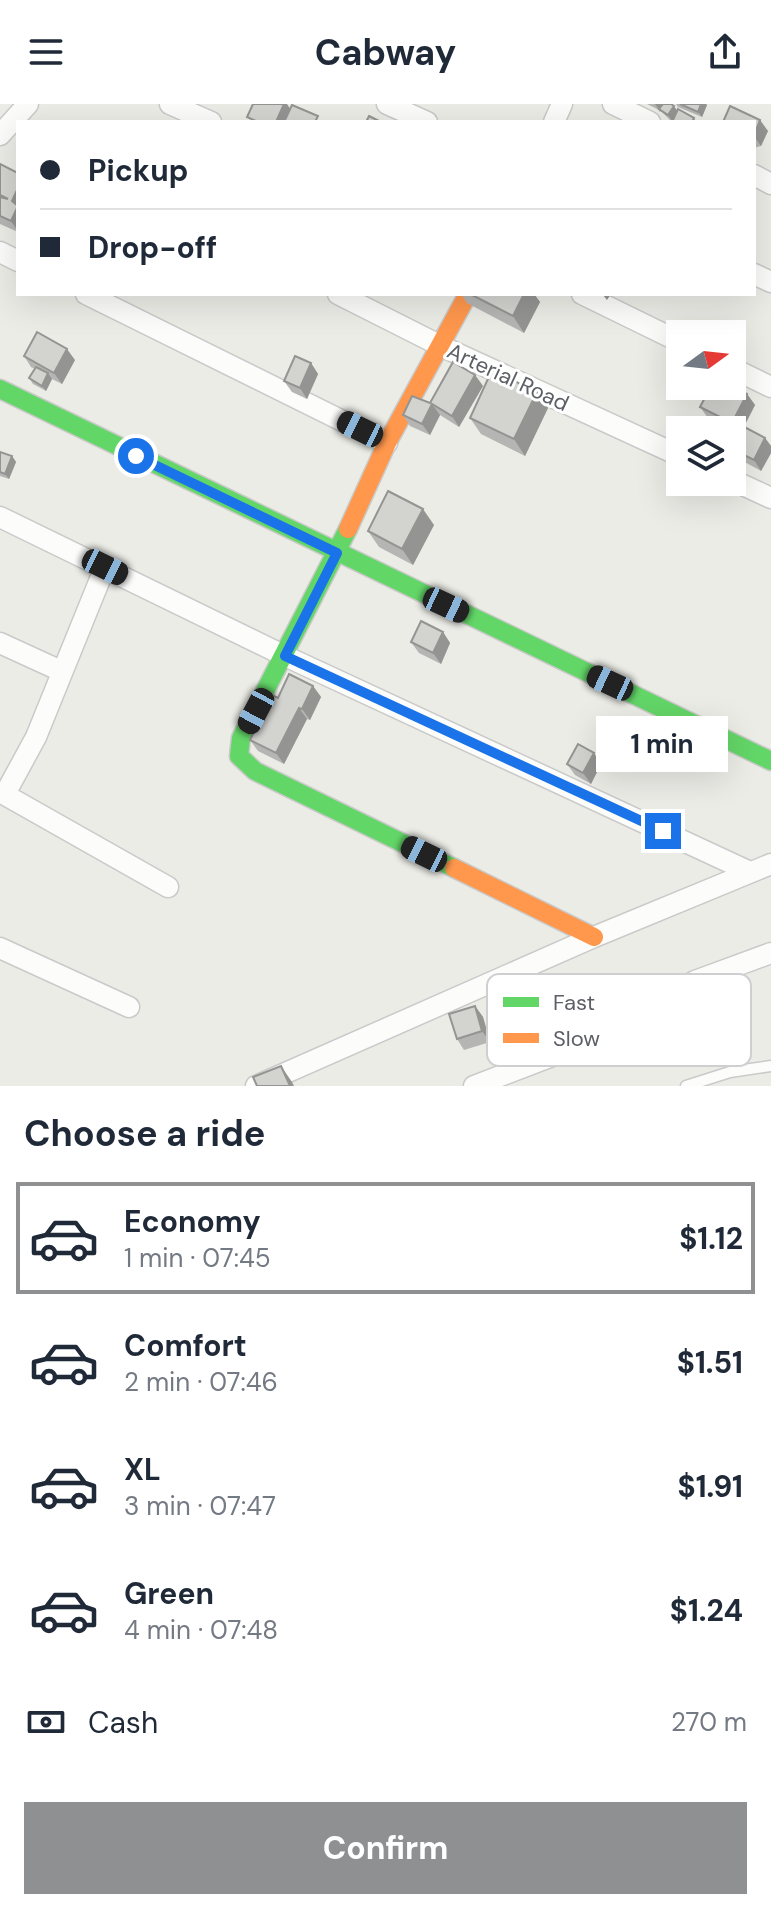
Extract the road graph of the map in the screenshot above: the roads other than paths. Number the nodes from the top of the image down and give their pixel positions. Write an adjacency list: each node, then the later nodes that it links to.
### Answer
1 (170, 104): 4 (street)
2 (387, 104): 5 (street)
3 (613, 104): 6 (street)
4 (206, 120)
5 (423, 120)
6 (644, 120)
7 (90, 296): 16 (street)
8 (342, 296): 12 (street, Arterial Road)
9 (467, 296): 12 (street)
10 (586, 296): 11 (street)
11 (666, 335)
12 (441, 346): 16 (street); 17 (street, Arterial Road)
13 (746, 375): 14 (street)
14 (771, 387)
15 (0, 389): 21 (street)
16 (387, 443): 21 (street)
17 (666, 450)
18 (746, 485): 19 (street)
19 (769, 492)
20 (0, 517): 22 (street)
21 (337, 553): 24 (street); 26 (street)
22 (105, 567): 24 (street); 25 (street)
23 (0, 643): 25 (street)
24 (285, 656): 29 (street); 31 (street)
25 (61, 671): 27 (street)
26 (771, 761)
27 (2, 793): 30 (street)
28 (771, 864): 29 (street)
29 (750, 872): 31 (street)
30 (168, 887)
31 (594, 937): 34 (street)
32 (0, 948): 37 (street)
33 (771, 953): 35 (street)
34 (510, 974)
35 (714, 974)
36 (487, 984): 40 (street)
37 (129, 1007)
38 (526, 1066): 41 (street)
39 (771, 1066): 42 (lane)
40 (256, 1086)
41 (474, 1086)
42 (686, 1086)

